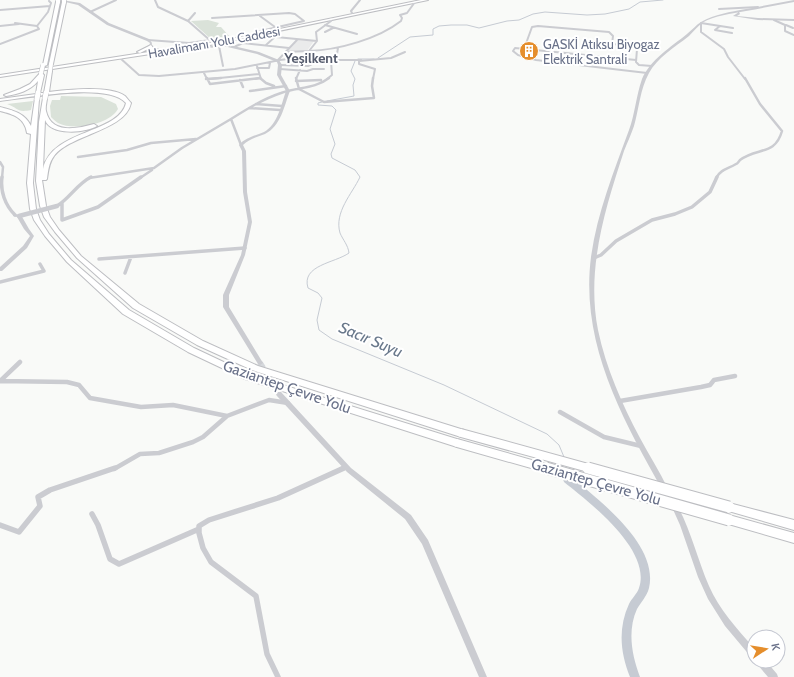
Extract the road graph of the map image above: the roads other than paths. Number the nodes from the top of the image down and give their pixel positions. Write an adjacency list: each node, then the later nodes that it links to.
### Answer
1 (69, 0): 16 (street)
2 (116, 0): 16 (street)
3 (155, 0): 23 (street)
4 (360, 0): 19 (street)
5 (419, 0): 19 (highway, Havalimanı Yolu Caddesi)
6 (426, 0): 11 (highway, Havalimanı Yolu Caddesi)
7 (49, 1): 12 (street)
8 (58, 1): 16 (street); 79 (highway, Gaziantep Çevre Yolu, bridge)
9 (64, 1): 96 (highway, Gaziantep Çevre Yolu, bridge)
10 (794, 1): 13 (street)
11 (414, 2): 22 (highway, Havalimanı Yolu Caddesi); 58 (street)
12 (50, 6): 15 (street); 31 (street)
13 (758, 7): 14 (street); 17 (street)
14 (719, 9)
15 (0, 10)
16 (89, 10): 46 (street)
17 (741, 11): 24 (street); 27 (street)
18 (195, 13): 23 (street)
19 (352, 13): 40 (highway, Havalimanı Yolu Caddesi)
20 (260, 16): 21 (street); 37 (street); 37 (street)
21 (212, 18)
22 (331, 19): 32 (street); 37 (highway, Havalimanı Yolu Caddesi)
23 (188, 20): 48 (street)
24 (774, 20): 25 (street); 29 (street)
25 (794, 20)
26 (15, 23): 28 (street)
27 (701, 23): 33 (street); 75 (street); 115 (street)
28 (21, 24): 30 (street); 31 (street)
29 (785, 25): 36 (street); 38 (street)
30 (0, 26)
31 (37, 26): 51 (street)
32 (325, 26): 34 (street); 49 (street)
33 (720, 26): 35 (street); 41 (street)
34 (333, 28): 39 (street); 42 (street)
35 (733, 28)
36 (794, 28): 38 (street)
37 (275, 29): 40 (street); 43 (highway, Havalimanı Yolu Caddesi); 45 (street)
38 (786, 29): 44 (street)
39 (325, 32)
40 (257, 33): 48 (highway, Havalimanı Yolu Caddesi)
41 (732, 33)
42 (357, 34)
43 (251, 36): 50 (street); 52 (highway, Havalimanı Yolu Caddesi)
44 (794, 36)
45 (276, 37): 47 (street); 53 (street)
46 (148, 40): 48 (street); 54 (street)
47 (297, 40): 49 (street); 57 (street)
48 (212, 41): 52 (highway, Havalimanı Yolu Caddesi); 59 (highway, Havalimanı Yolu Caddesi); 64 (highway, Havalimanı Yolu Caddesi)
49 (317, 41): 61 (street)
50 (243, 43): 53 (street); 55 (street)
51 (0, 44)
52 (223, 44): 55 (street); 56 (street); 74 (street)
53 (266, 45): 57 (street)
54 (151, 46): 59 (highway); 64 (street); 65 (highway)
55 (234, 47): 73 (street)
56 (197, 48)
57 (288, 48): 62 (street)
58 (338, 48): 61 (street); 68 (street)
59 (168, 49): 64 (highway, Havalimanı Yolu Caddesi)
60 (524, 49): 70 (street); 70 (street); 81 (street)
61 (309, 51): 62 (street); 66 (street)
62 (284, 52): 73 (street)
63 (405, 52): 69 (street)
64 (147, 53): 65 (highway, Havalimanı Yolu Caddesi); 67 (highway, Havalimanı Yolu Caddesi)
65 (128, 55): 83 (highway, Havalimanı Yolu Caddesi)
66 (305, 57): 68 (street); 73 (street)
67 (120, 58): 80 (street); 83 (highway, Havalimanı Yolu Caddesi)
68 (334, 58): 69 (street); 92 (street)
69 (359, 59): 92 (street)
70 (636, 60): 75 (street)
71 (270, 63): 73 (street); 76 (street); 76 (street)
72 (324, 63): 73 (street)
73 (279, 65): 78 (street); 89 (street)
74 (223, 66)
75 (652, 66): 81 (street)
76 (257, 67): 80 (street); 82 (street)
77 (324, 69): 78 (street)
78 (300, 70): 88 (street)
79 (42, 72): 95 (highway); 96 (highway, Gaziantep Çevre Yolu)
80 (204, 73): 85 (street)
81 (647, 73): 115 (street)
82 (259, 74): 84 (street); 85 (street)
83 (0, 76)
84 (260, 78): 86 (street); 91 (street)
85 (206, 79): 86 (street)
86 (240, 80): 90 (street)
87 (321, 80): 88 (street)
88 (296, 81): 92 (street)
89 (286, 86): 91 (street); 94 (street)
90 (243, 87)
91 (279, 87): 93 (street)
92 (299, 89): 94 (street)
93 (250, 91)
94 (288, 91): 98 (street); 100 (street)
95 (0, 97)
96 (42, 97): 97 (highway); 108 (highway, Gaziantep Çevre Yolu); 110 (highway, Gaziantep Çevre Yolu)
97 (0, 101): 110 (highway)
98 (254, 104): 99 (street); 100 (street)
99 (249, 108): 100 (street); 102 (street)
100 (281, 108): 104 (street)
101 (0, 109): 108 (highway)
102 (231, 119): 103 (street); 104 (street)
103 (198, 139): 105 (street); 107 (street)
104 (241, 145): 112 (street)
105 (78, 157)
106 (0, 162): 111 (street)
107 (154, 168): 109 (street); 109 (street)
108 (30, 183): 135 (highway, Gaziantep Çevre Yolu, bridge)
109 (60, 204): 111 (street, bridge)
110 (43, 206): 133 (highway, Gaziantep Çevre Yolu, bridge)
111 (17, 215): 117 (street)
112 (245, 248): 113 (street); 121 (street)
113 (131, 257): 114 (street); 118 (street)
114 (99, 258)
115 (594, 258): 125 (street)
116 (40, 264): 119 (street)
117 (0, 270)
118 (125, 273)
119 (0, 282)
120 (20, 362): 123 (street)
121 (260, 363)
122 (735, 376): 125 (street)
123 (0, 381): 128 (street)
124 (279, 394): 126 (street)
125 (620, 401): 129 (street)
126 (288, 403): 128 (street); 130 (street)
127 (560, 412): 129 (street)
128 (227, 416): 132 (street)
129 (641, 446): 136 (street)
130 (346, 467): 134 (street); 139 (street)
131 (92, 514): 134 (street)
132 (0, 525)
133 (794, 525)
134 (199, 529): 138 (street)
135 (794, 538)
136 (746, 645)
137 (767, 669): 140 (street)
138 (278, 677)
139 (483, 677)
140 (774, 677)

